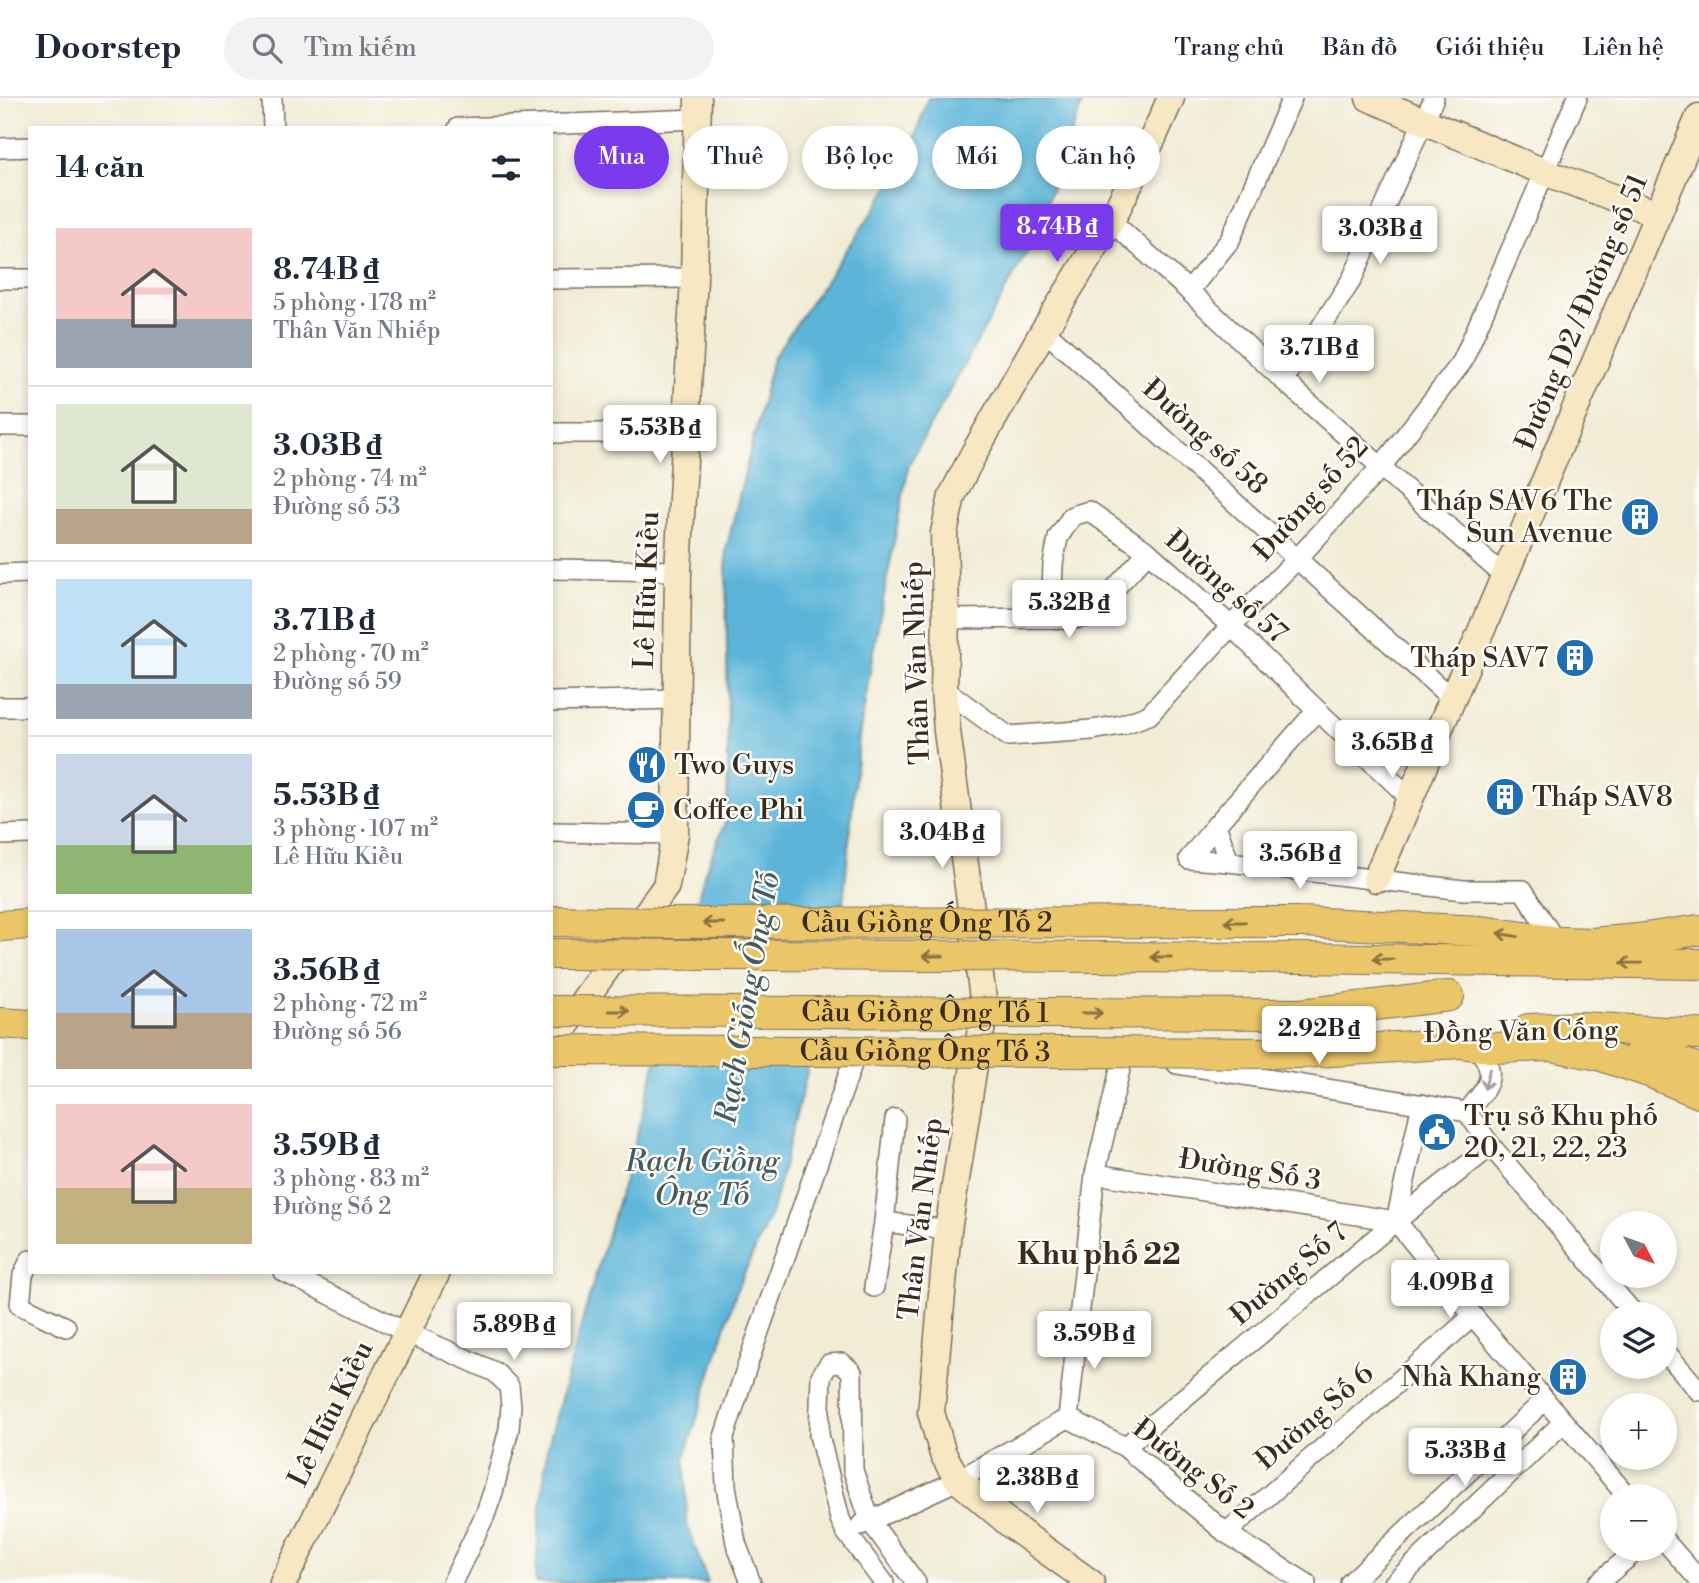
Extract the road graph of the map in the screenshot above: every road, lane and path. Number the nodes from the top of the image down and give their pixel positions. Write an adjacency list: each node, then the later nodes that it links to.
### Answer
1 (272, 98): 9 (street)
2 (1171, 98): 15 (street, Thân Văn Nhiếp)
3 (1293, 98): 20 (street)
4 (1369, 98): 7 (street)
5 (1577, 98): 13 (street, Đường số 52)
6 (698, 108): 10 (street); 16 (street, Lê Hữu Kiều)
7 (1429, 110): 13 (street); 22 (street)
8 (1699, 117): 14 (street, Đường D2 / Đường số 51)
9 (273, 126)
10 (482, 126)
11 (28, 147): 12 (street)
12 (0, 148)
13 (1544, 173): 14 (street); 27 (street, Đường số 52)
14 (1658, 214): 34 (street, Đường D2 / Đường số 51)
15 (1111, 221): 20 (street); 21 (street, Thân Văn Nhiếp)
16 (694, 278): 19 (street); 26 (street, Lê Hữu Kiều)
17 (0, 279): 18 (street)
18 (28, 279)
19 (553, 279)
20 (1189, 291): 22 (street)
21 (1044, 330): 29 (street, Đường số 58); 36 (street, Thân Văn Nhiếp)
22 (1283, 380): 27 (street)
23 (0, 426): 24 (street)
24 (28, 426)
25 (553, 433): 26 (street)
26 (685, 433): 31 (street, Lê Hữu Kiều)
27 (1381, 467): 29 (street, Đường số 52); 34 (street)
28 (1148, 552): 35 (street); 35 (street, Đường số 57); 37 (street, Đường số 57)
29 (1297, 559): 37 (street, Đường số 52); 40 (street, Đường số 58)
30 (553, 569): 31 (street)
31 (678, 570): 39 (street, Lê Hữu Kiều)
32 (28, 573): 33 (street)
33 (0, 574)
34 (1504, 576): 40 (street, Đường D2 / Đường số 51)
35 (1051, 618): 36 (street)
36 (946, 619): 38 (street, Thân Văn Nhiếp)
37 (1231, 626): 38 (street, Đường số 52); 44 (street, Đường số 57)
38 (944, 690): 69 (street, Thân Văn Nhiếp)
39 (676, 699): 41 (street); 49 (street, Lê Hữu Kiều)
40 (1452, 699): 45 (street, Đường D2 / Đường số 51)
41 (553, 702)
42 (28, 707): 43 (street)
43 (0, 708)
44 (1317, 710): 45 (street, Đường số 57); 46 (street)
45 (1410, 798): 52 (street, Đường D2 / Đường số 51)
46 (1216, 825): 51 (street); 51 (street)
47 (553, 832): 49 (street)
48 (28, 834): 50 (street)
49 (675, 834): 66 (street, Lê Hữu Kiều)
50 (0, 835)
51 (1229, 862): 52 (street)
52 (1376, 879): 57 (street)
53 (553, 921): 57 (main road, Cầu Giồng Ống Tố 2, one-way to 53, bridge)
54 (28, 924): 55 (main road)
55 (0, 926)
56 (1691, 928): 57 (main road)
57 (1547, 941)
58 (553, 954): 59 (main road, Cầu Giồng Ông Tố 1, one-way to 58, bridge)
59 (1699, 964)
60 (1447, 996): 64 (main road, Đồng Văn Cống)
61 (553, 1011): 64 (main road, Cầu Giồng Ông Tố 1, one-way to 64, bridge)
62 (1581, 1027): 63 (main road, Đồng Văn Cống); 64 (main road, Đồng Văn Cống); 73 (main road)
63 (1699, 1034)
64 (1301, 1036): 65 (main road, Cầu Giồng Ông Tố 3); 67 (main road, Đồng Văn Cống); 68 (main road, Cầu Giồng Ông Tố 3, bridge)
65 (553, 1037)
66 (553, 1045)
67 (1484, 1047): 74 (main road, Đồng Văn Cống); 76 (street, one-way to 76)
68 (553, 1048)
69 (976, 1053): 70 (street); 82 (street, Thân Văn Nhiếp); 107 (street)
70 (1124, 1057): 75 (street); 79 (street)
71 (553, 1060): 72 (street)
72 (630, 1060)
73 (1699, 1070)
74 (1699, 1093)
75 (1422, 1104): 76 (street); 80 (street)
76 (1467, 1112): 78 (street)
77 (895, 1119): 81 (street)
78 (1491, 1146): 80 (street, Đường Số 7); 87 (street)
79 (1095, 1174): 80 (street, Đường Số 3); 94 (street)
80 (1396, 1221): 88 (street); 96 (street, Đường Số 7)
81 (884, 1223): 82 (street); 86 (street)
82 (948, 1230): 97 (street, Thân Văn Nhiếp)
83 (28, 1264): 89 (street)
84 (288, 1274): 90 (street)
85 (436, 1274): 90 (street, Lê Hữu Kiều)
86 (874, 1287)
87 (1624, 1302)
88 (1473, 1316): 93 (street); 101 (street, Đường Số 6)
89 (66, 1327)
90 (406, 1332): 105 (street, Lê Hữu Kiều); 106 (street)
91 (1677, 1365): 92 (street)
92 (1699, 1391)
93 (1545, 1400): 95 (street); 112 (street)
94 (1068, 1419): 96 (street, Đường Số 2); 97 (street)
95 (1564, 1422): 98 (street); 113 (street)
96 (1125, 1447): 101 (street, Đường Số 2)
97 (958, 1480): 99 (street); 110 (street, Thân Văn Nhiếp)
98 (1617, 1484)
99 (870, 1521): 100 (street); 100 (street); 109 (street)
100 (846, 1532): 108 (street)
101 (1226, 1533): 111 (street, Đường Số 2)
102 (1677, 1555): 104 (street)
103 (1624, 1561): 114 (street)
104 (1699, 1580)
105 (283, 1583)
106 (452, 1583)
107 (751, 1583)
108 (884, 1583)
109 (916, 1583)
110 (1091, 1583)
111 (1306, 1583)
112 (1350, 1583)
113 (1394, 1583)
114 (1598, 1583)

